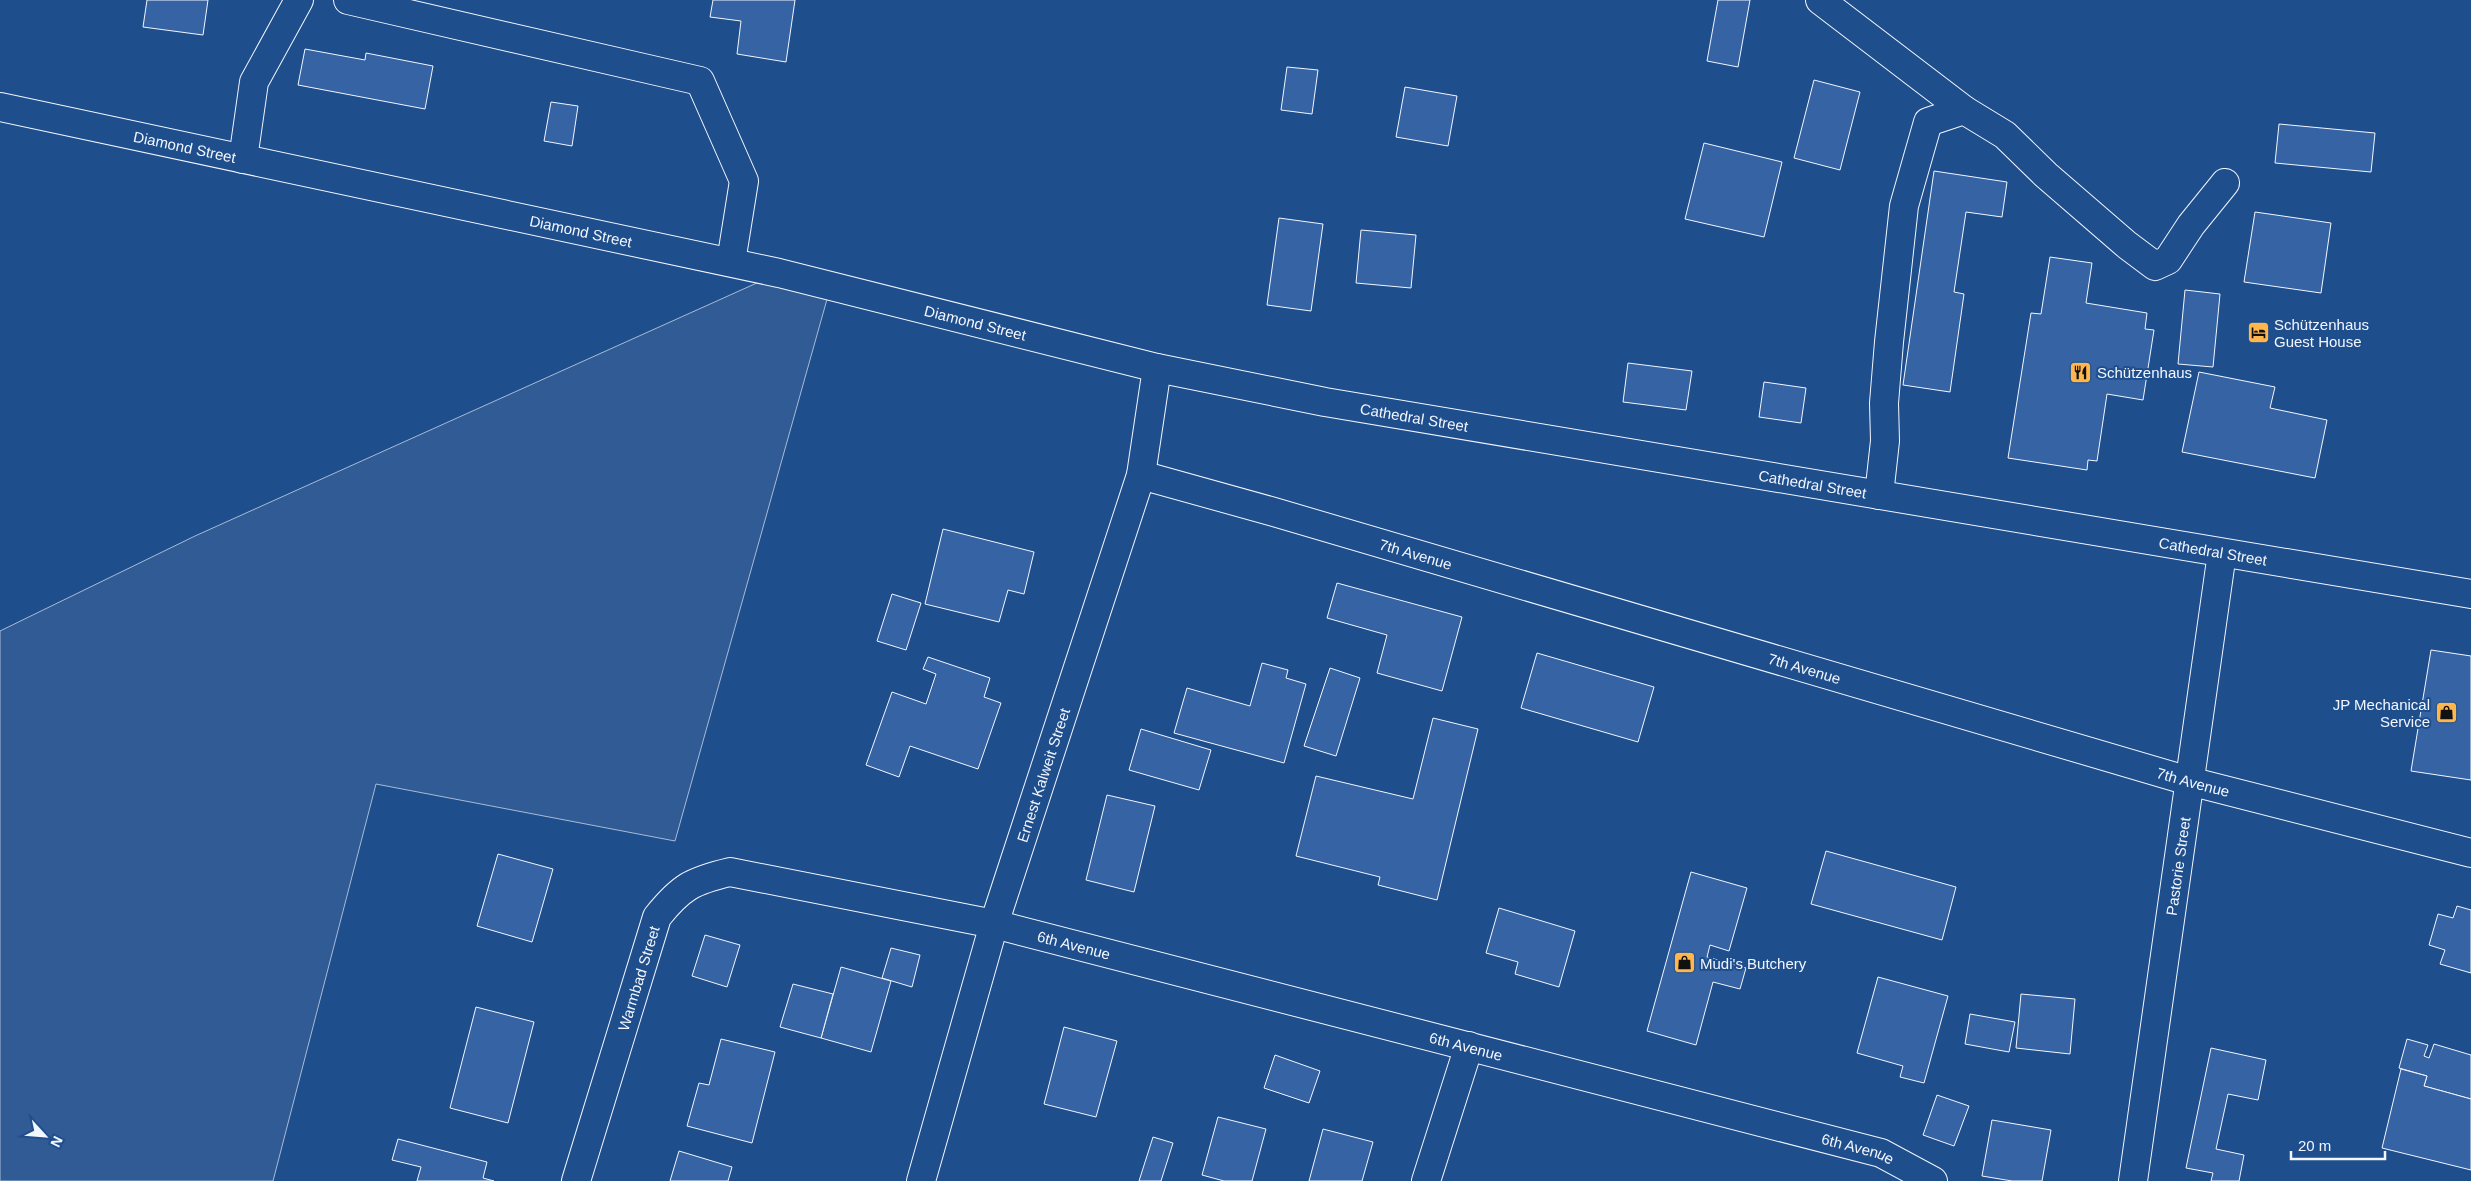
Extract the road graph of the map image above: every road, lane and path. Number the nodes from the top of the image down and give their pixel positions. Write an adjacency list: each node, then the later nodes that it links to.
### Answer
1 (299, 0): 6 (street)
2 (348, 0): 8 (street)
3 (1820, 0): 5 (street)
4 (0, 107): 6 (street, Diamond Street)
5 (1964, 110): 7 (street); 11 (street)
6 (243, 159): 8 (street, Diamond Street)
7 (2225, 183)
8 (730, 262): 9 (street, Diamond Street)
9 (1157, 368): 10 (street, Ernest Kalweit Street); 11 (street, Cathedral Street)
10 (1141, 475): 14 (street, 7th Avenue); 16 (street, Ernest Kalweit Street)
11 (1880, 496): 12 (street, Cathedral Street)
12 (2222, 553): 13 (street, Cathedral Street); 14 (street, Pastorie Street)
13 (2471, 594)
14 (2189, 781): 15 (street, 7th Avenue); 22 (street, Pastorie Street)
15 (2471, 854)
16 (994, 924): 17 (street, 6th Avenue); 18 (street, Warmbad Street); 19 (street, Ernest Kalweit Street)
17 (1469, 1046): 20 (street); 21 (street, 6th Avenue)
18 (576, 1181)
19 (922, 1181)
20 (1426, 1181)
21 (1933, 1181)
22 (2133, 1181)

